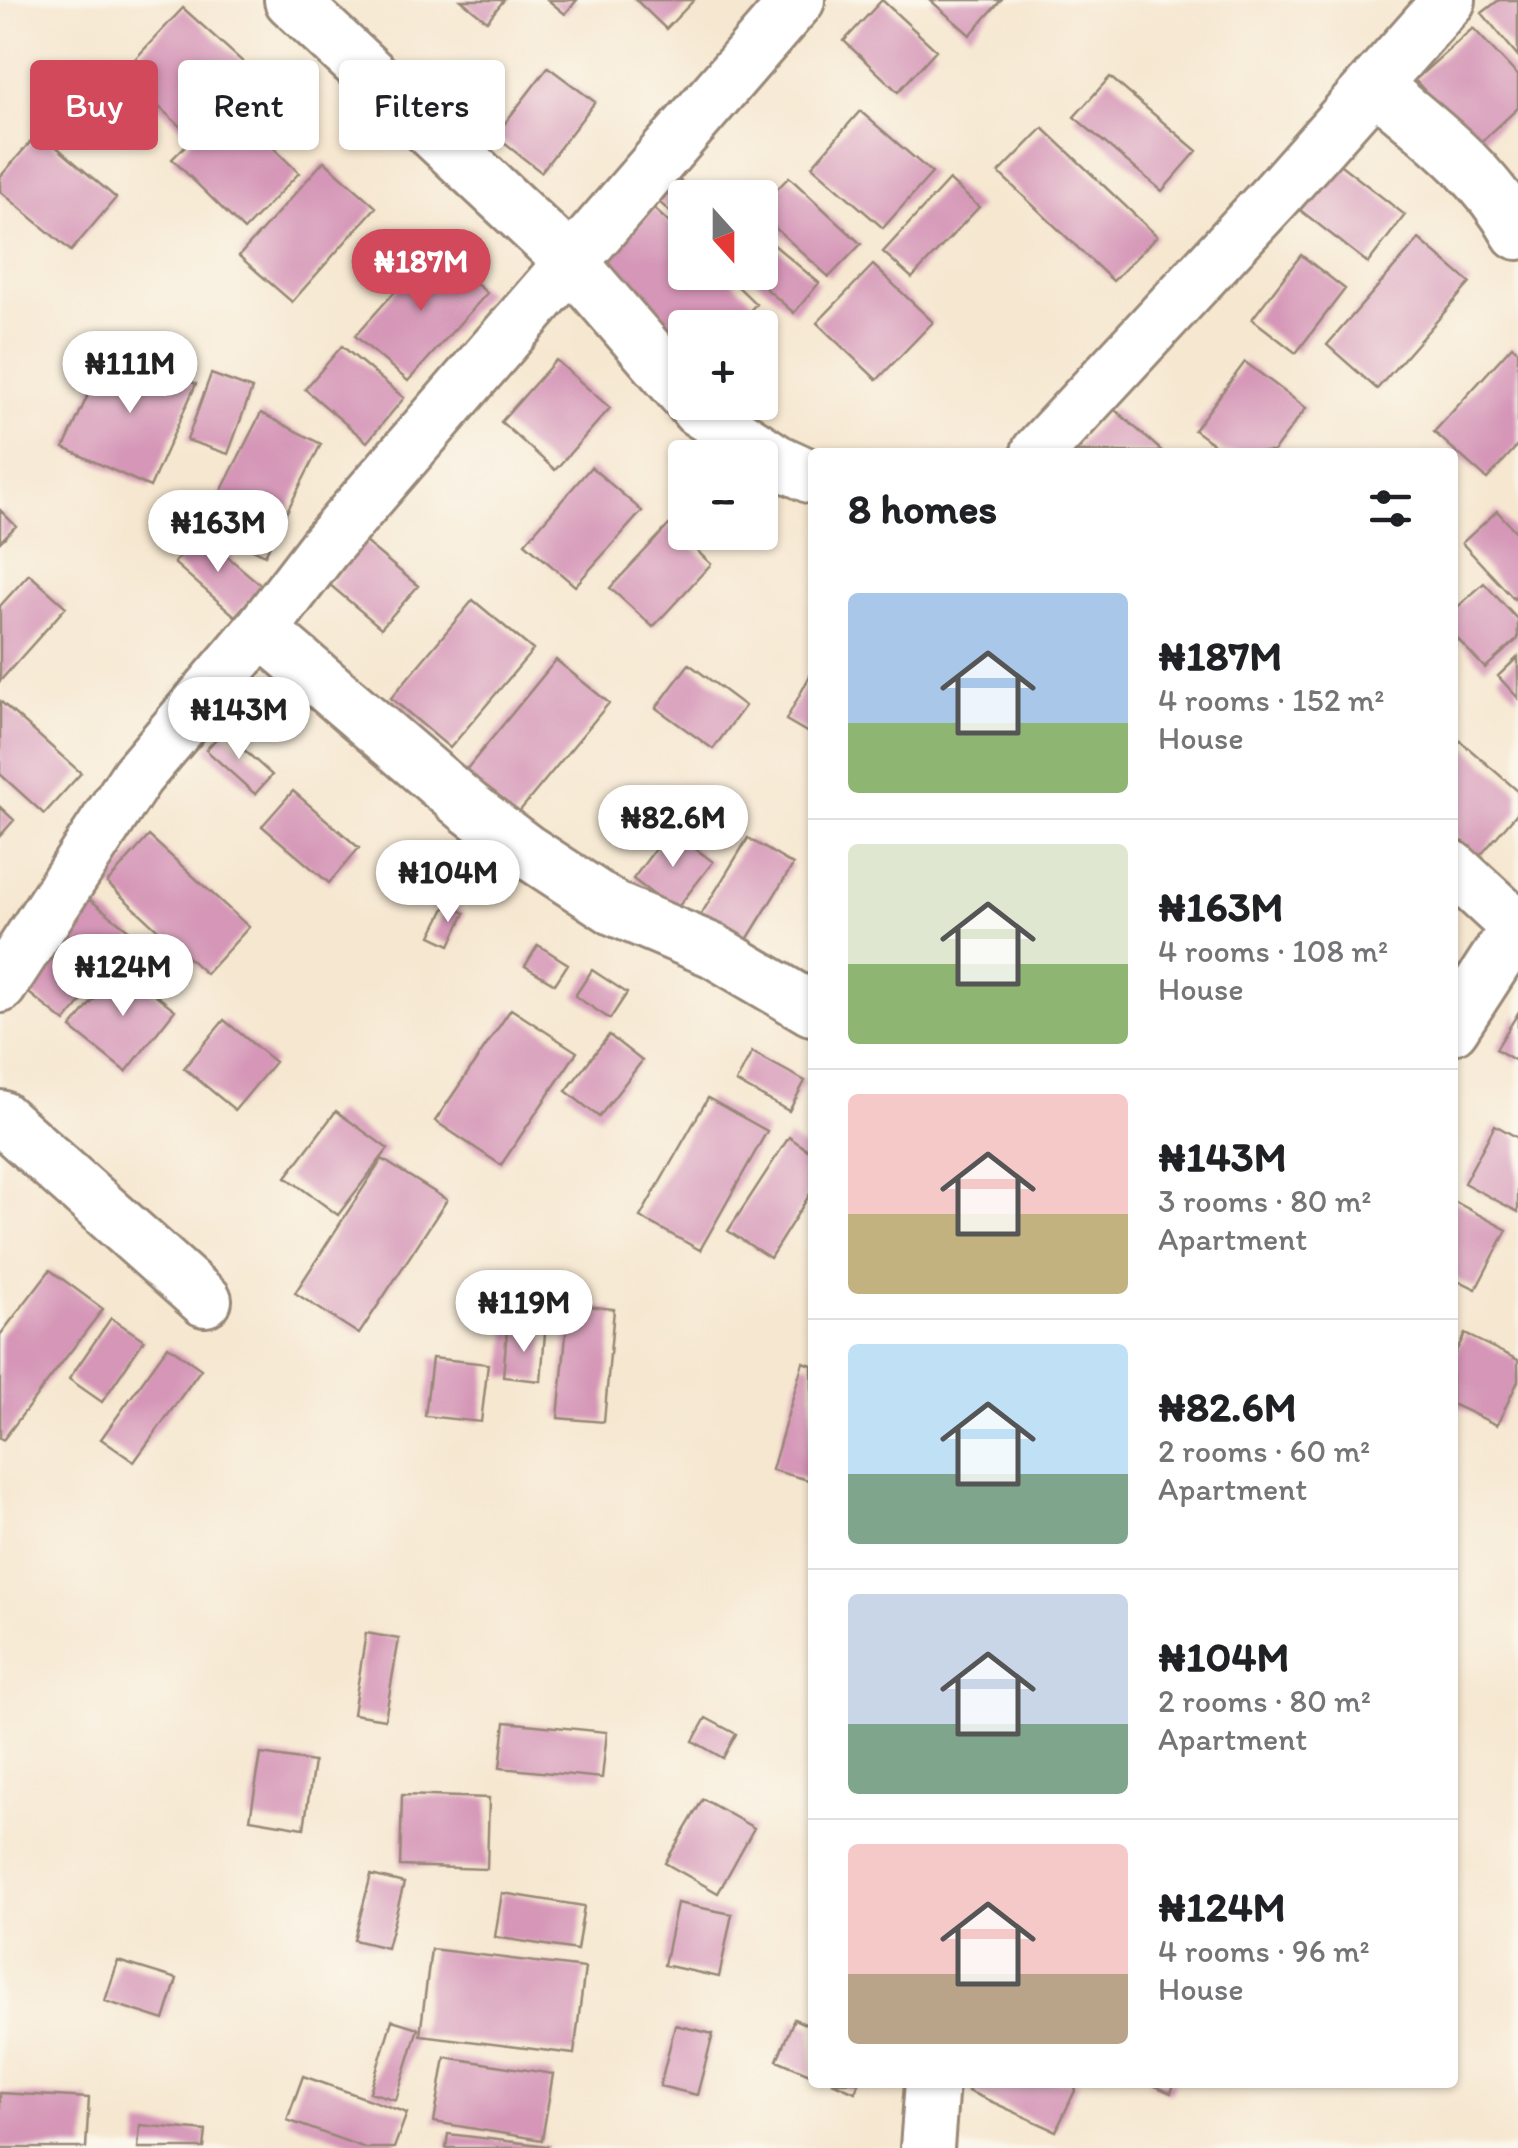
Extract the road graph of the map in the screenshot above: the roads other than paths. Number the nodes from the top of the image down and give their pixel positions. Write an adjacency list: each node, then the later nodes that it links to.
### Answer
1 (291, 0): 6 (street)
2 (798, 0): 6 (street)
3 (1448, 0): 4 (street)
4 (1374, 85): 5 (street); 9 (street)
5 (1518, 233)
6 (570, 262): 7 (street); 11 (street)
7 (668, 374)
8 (713, 420): 10 (street)
9 (1042, 448)
10 (808, 476)
11 (261, 630): 14 (street); 15 (street)
12 (1458, 872): 13 (street)
13 (1518, 927): 16 (street)
14 (0, 986)
15 (808, 1008)
16 (1458, 1019)
17 (0, 1117): 18 (street)
18 (205, 1300)
19 (932, 2088): 20 (street)
20 (927, 2148)

